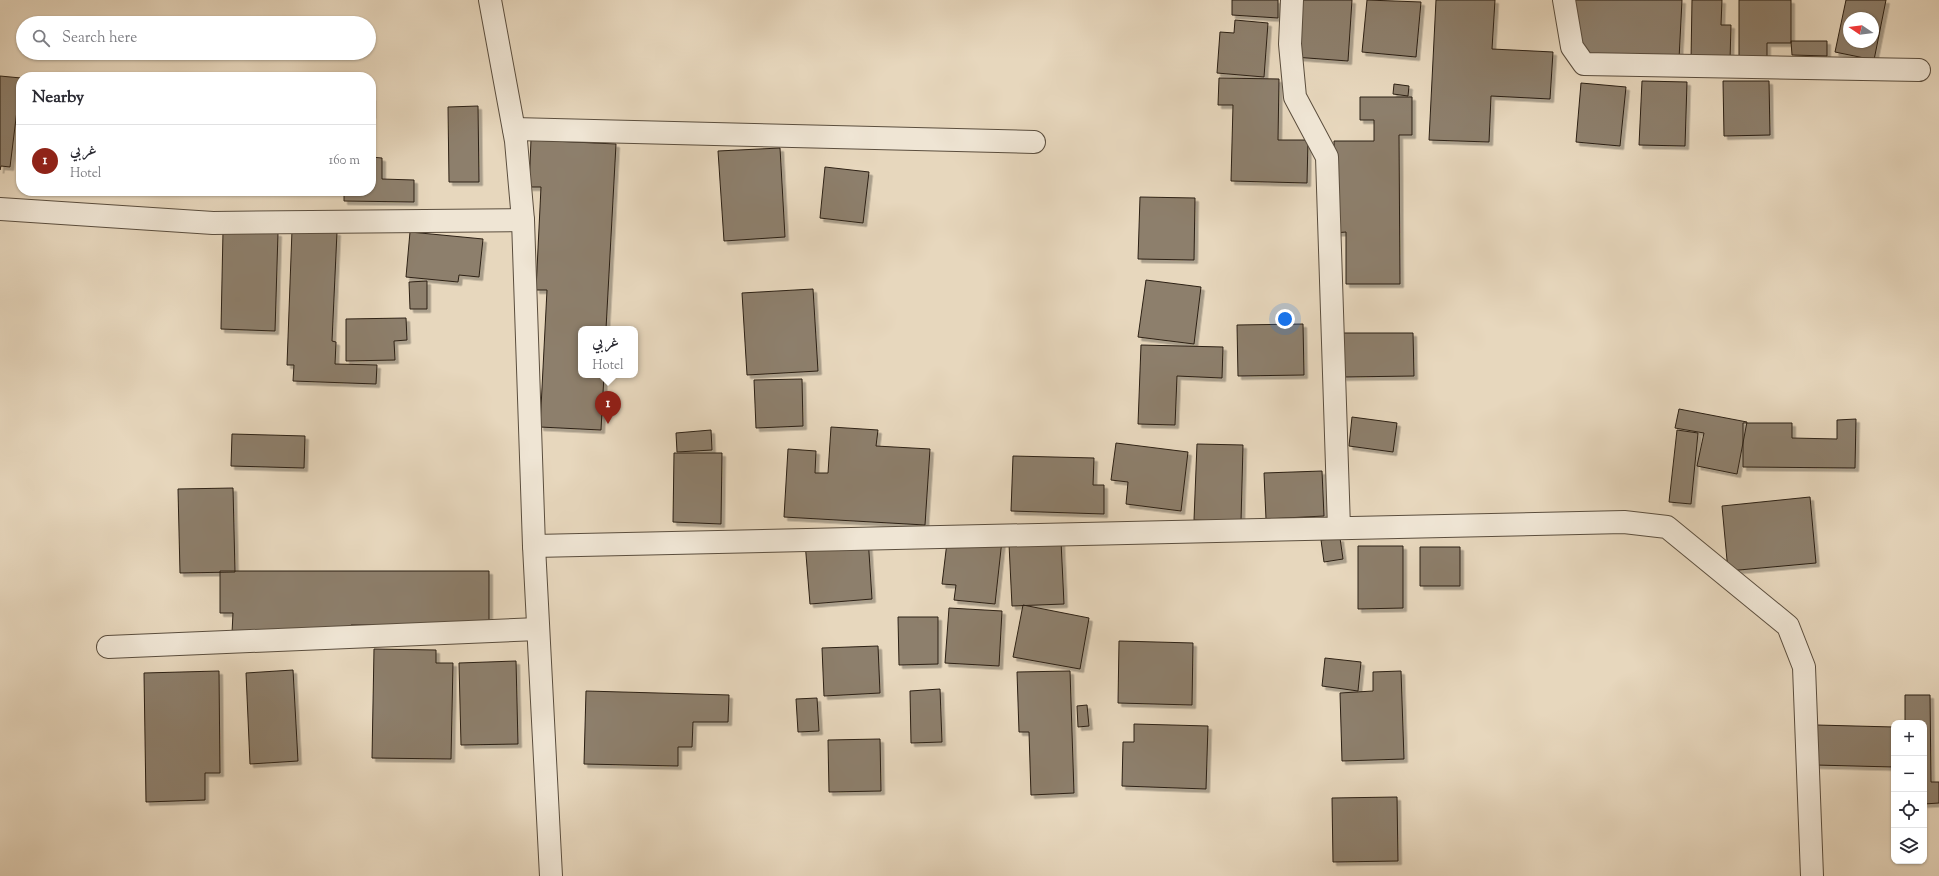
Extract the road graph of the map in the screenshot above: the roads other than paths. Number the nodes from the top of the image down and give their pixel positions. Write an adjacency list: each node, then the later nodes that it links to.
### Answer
1 (490, 0): 5 (street)
2 (1292, 0): 9 (street)
3 (1564, 0): 4 (street)
4 (1919, 70)
5 (514, 129): 6 (street); 8 (street)
6 (1034, 142)
7 (0, 208): 8 (street)
8 (523, 220): 10 (street)
9 (1339, 528): 10 (street); 14 (street)
10 (534, 546): 11 (street)
11 (538, 629): 12 (street); 13 (street)
12 (108, 647)
13 (551, 876)
14 (1812, 876)

